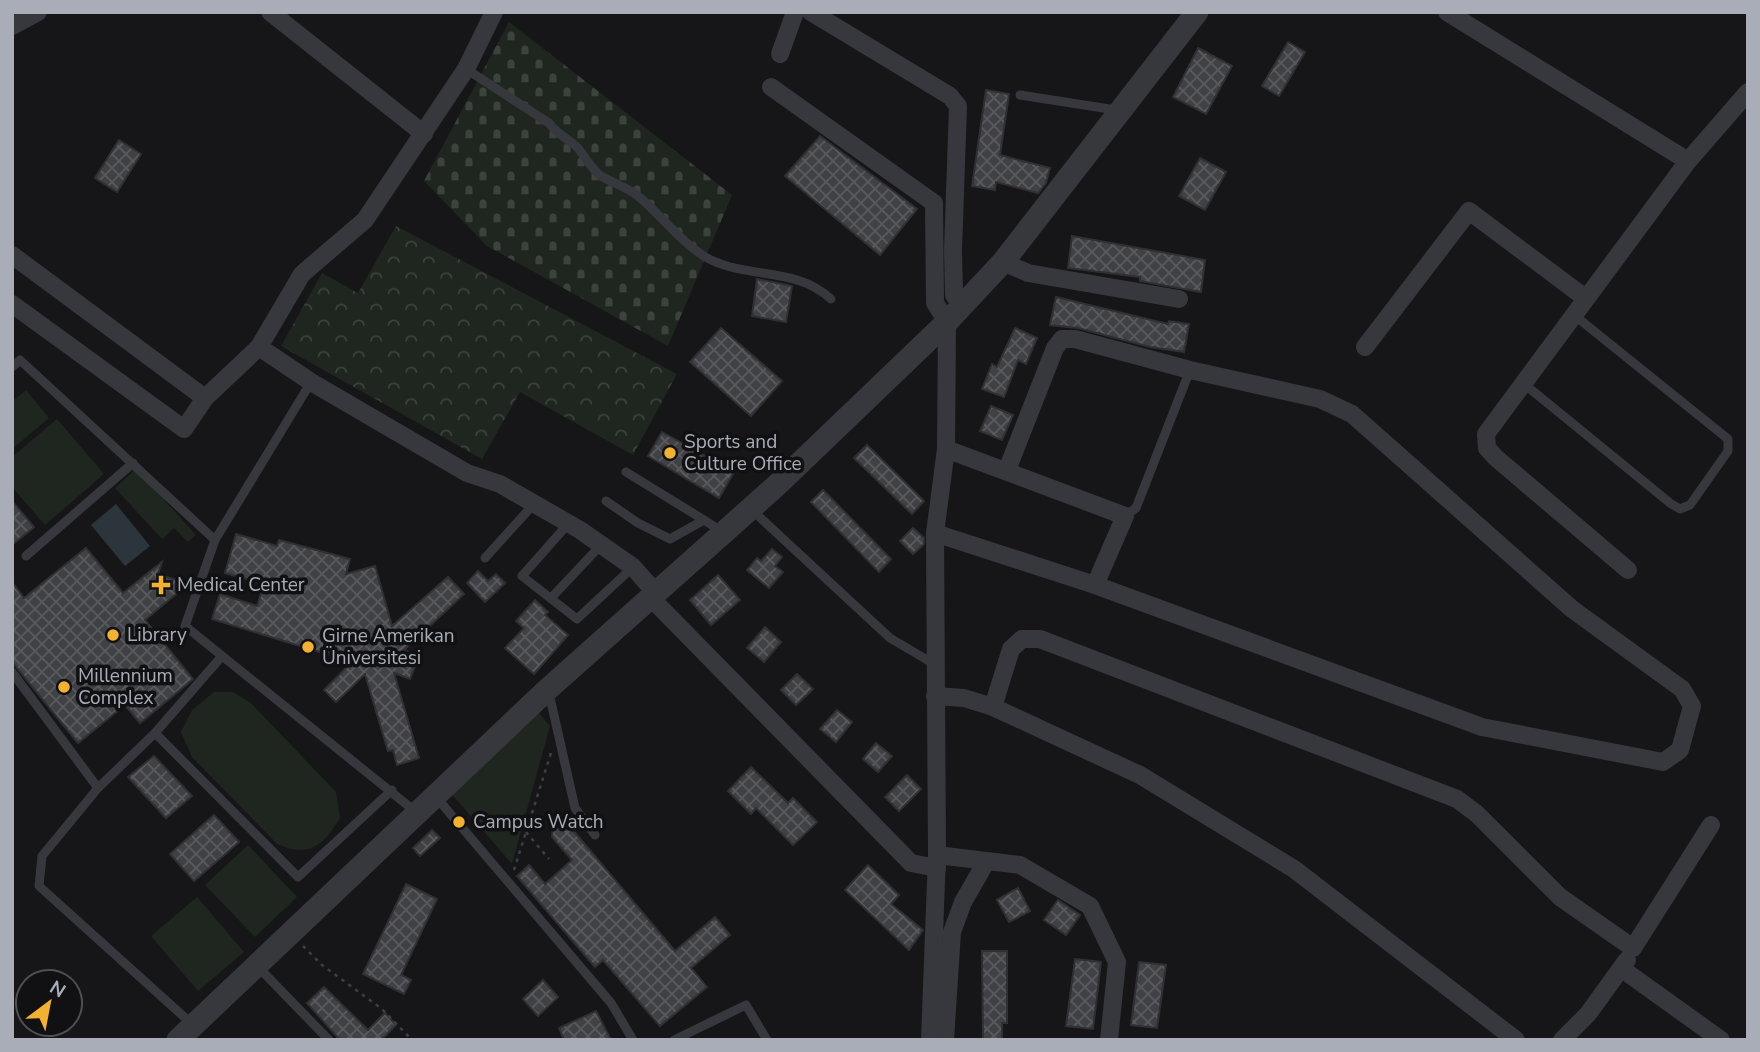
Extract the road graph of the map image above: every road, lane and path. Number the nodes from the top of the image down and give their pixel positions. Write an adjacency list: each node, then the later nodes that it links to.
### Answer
1 (38, 12): 9 (street)
2 (271, 12): 10 (street)
3 (302, 12): 10 (street)
4 (494, 12): 12 (street)
5 (795, 12): 11 (street)
6 (811, 12): 25 (street)
7 (1197, 12): 16 (street)
8 (1447, 12): 18 (street)
9 (12, 26)
10 (290, 27): 17 (street)
11 (780, 54)
12 (466, 69): 17 (street); 22 (lane)
13 (771, 87): 25 (street)
14 (1748, 92): 18 (street)
15 (1020, 95): 16 (lane)
16 (1122, 111): 20 (street)
17 (424, 134): 27 (street)
18 (1688, 161): 21 (street)
19 (12, 255): 33 (street)
20 (1003, 262): 23 (street); 25 (street)
21 (1584, 297): 26 (street); 28 (street)
22 (831, 299)
23 (1179, 299)
24 (12, 304): 33 (street)
25 (955, 314): 34 (street); 40 (street)
26 (1572, 314): 32 (street); 32 (lane)
27 (258, 347): 31 (street); 33 (street)
28 (1365, 347)
29 (12, 367): 35 (lane)
30 (1189, 370): 36 (street); 41 (lane); 52 (street)
31 (311, 382): 39 (street); 46 (lane)
32 (1523, 383): 51 (street)
33 (205, 398)
34 (946, 449): 36 (street); 45 (street)
35 (133, 463): 46 (lane); 48 (lane)
36 (1007, 470): 41 (street)
37 (626, 472): 42 (lane)
38 (606, 501): 42 (lane)
39 (533, 505): 43 (street); 49 (lane)
40 (751, 509): 44 (street); 56 (lane)
41 (1125, 516): 52 (street)
42 (704, 520): 44 (lane)
43 (568, 524): 47 (street); 54 (lane)
44 (724, 533): 53 (street)
45 (935, 533): 52 (street); 56 (street)
46 (215, 540): 55 (lane)
47 (601, 545): 50 (street); 54 (lane)
48 (26, 556)
49 (485, 558)
50 (633, 567): 53 (street); 54 (lane)
51 (1628, 570)
52 (1094, 585)
53 (652, 595): 58 (street); 71 (street)
54 (552, 597)
55 (222, 656): 61 (lane); 64 (lane)
56 (934, 664): 59 (street)
57 (12, 672): 63 (lane)
58 (548, 689): 62 (lane); 65 (street)
59 (935, 696): 60 (street); 71 (street)
60 (993, 706): 75 (street); 88 (street)
61 (155, 733): 63 (lane); 64 (lane)
62 (556, 735): 68 (path); 69 (lane)
63 (97, 788): 78 (lane)
64 (392, 790): 66 (lane)
65 (435, 796): 66 (street); 73 (lane)
66 (416, 812): 74 (street)
67 (1711, 825): 75 (street)
68 (526, 832): 70 (path); 73 (path)
69 (596, 835)
70 (549, 859)
71 (937, 861): 72 (street); 85 (street)
72 (986, 862): 86 (street); 87 (street)
73 (509, 883): 82 (lane)
74 (288, 933): 76 (street); 81 (path)
75 (1633, 948): 77 (street)
76 (255, 964): 78 (street); 80 (lane)
77 (1622, 969): 89 (street); 90 (street)
78 (186, 1033): 79 (street)
79 (170, 1040)
80 (329, 1040)
81 (412, 1040)
82 (633, 1040)
83 (674, 1040): 84 (lane)
84 (767, 1040)
85 (930, 1040)
86 (945, 1040)
87 (1109, 1040)
88 (1516, 1040)
89 (1562, 1040)
90 (1721, 1040)

